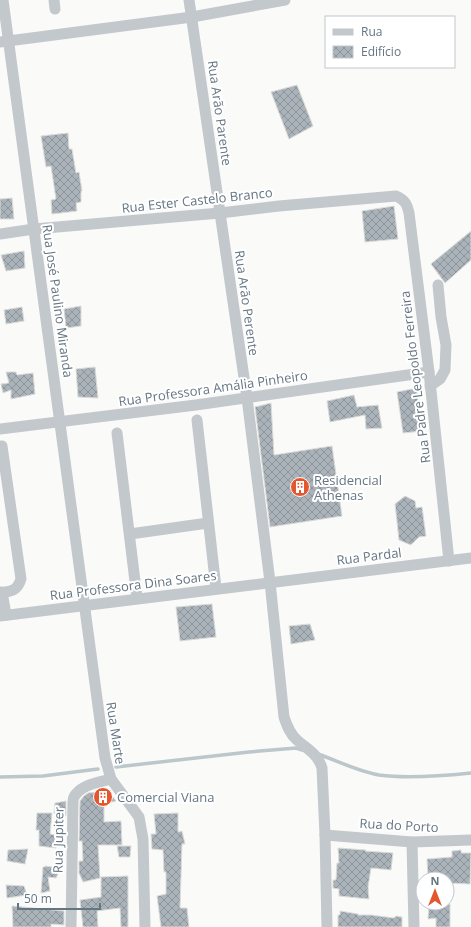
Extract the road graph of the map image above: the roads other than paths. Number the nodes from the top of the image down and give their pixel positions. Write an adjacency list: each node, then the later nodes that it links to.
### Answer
1 (3, 0): 5 (street, Rua José Paulino Miranda)
2 (189, 0): 4 (street, Rua Arão Parente)
3 (285, 0): 4 (street)
4 (192, 17): 5 (street); 7 (street, Rua Arão Parente)
5 (4, 42): 8 (street, Rua José Paulino Miranda)
6 (396, 196): 7 (street, Rua Ester Castelo Branco); 11 (street, Rua Padre Leopoldo Ferreira)
7 (220, 213): 8 (street, Rua Ester Castelo Branco); 13 (street, Rua Arão Perente)
8 (34, 229): 9 (street, Rua Ester Castelo Branco); 15 (street, Rua José Paulino Miranda)
9 (0, 234)
10 (438, 285): 12 (street)
11 (429, 372): 12 (street, Rua Padre Leopoldo Ferreira); 13 (street, Rua Professora Amália Pinheiro)
12 (430, 386): 22 (street, Rua Padre Leopoldo Ferreira)
13 (247, 398): 15 (street, Rua Professora Amália Pinheiro); 23 (street)
14 (198, 420): 19 (street)
15 (60, 421): 16 (street, Rua Professora Amália Pinheiro); 27 (street, Rua José Paulino Miranda)
16 (0, 429)
17 (117, 433): 20 (street)
18 (2, 446): 25 (street)
19 (208, 523): 20 (street); 24 (street)
20 (130, 534): 26 (street)
21 (471, 558): 22 (street, Rua Pardal)
22 (449, 561): 23 (street, Rua Pardal)
23 (270, 582): 24 (street, Rua Professora Dina Soares); 30 (street)
24 (216, 588): 26 (street, Rua Professora Dina Soares)
25 (1, 593): 28 (street)
26 (137, 598): 27 (street, Rua Professora Dina Soares)
27 (84, 606): 28 (street, Rua Professora Dina Soares); 29 (street, Rua Marte)
28 (3, 615)
29 (111, 779): 33 (street, Rua Jupiter); 34 (street, Rua Marte)
30 (325, 835): 32 (street, Rua do Porto); 35 (street)
31 (471, 840): 32 (street, Rua do Porto)
32 (412, 842): 36 (street)
33 (71, 927)
34 (145, 927)
35 (327, 927)
36 (414, 927)

